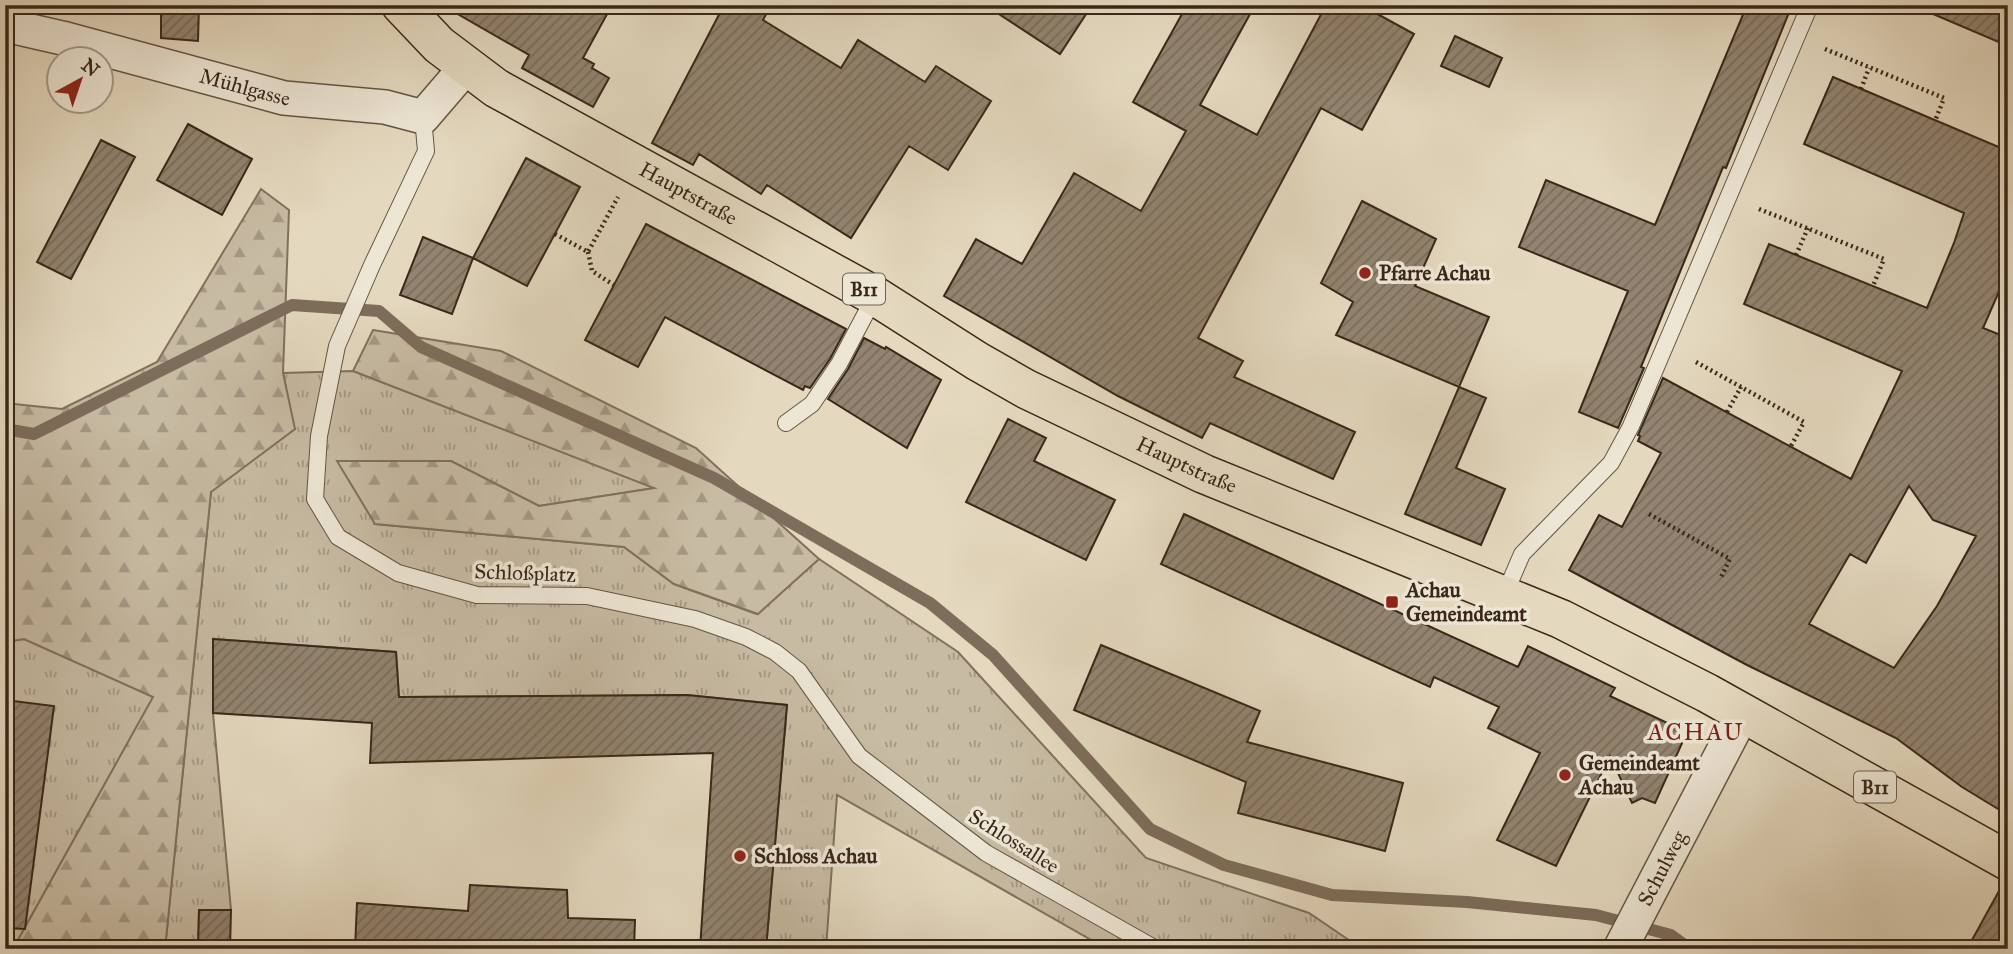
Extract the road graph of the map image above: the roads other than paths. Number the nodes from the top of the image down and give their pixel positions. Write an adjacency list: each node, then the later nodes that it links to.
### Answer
1 (401, 5): 4 (main road, Hauptstraße / B11)
2 (1810, 5): 8 (lane)
3 (5, 25): 5 (street, Mühlgasse)
4 (466, 67): 5 (street); 6 (main road, Hauptstraße / B11)
5 (423, 117): 10 (lane, Schloßplatz)
6 (876, 296): 7 (lane); 8 (main road, Hauptstraße / B11)
7 (786, 424)
8 (1504, 596): 9 (main road, Hauptstraße / B11)
9 (1743, 713): 11 (main road, Hauptstraße / B11); 13 (street, Schulweg)
10 (859, 756): 12 (lane, Schlossallee)
11 (2008, 861)
12 (1156, 949)
13 (1620, 949)

